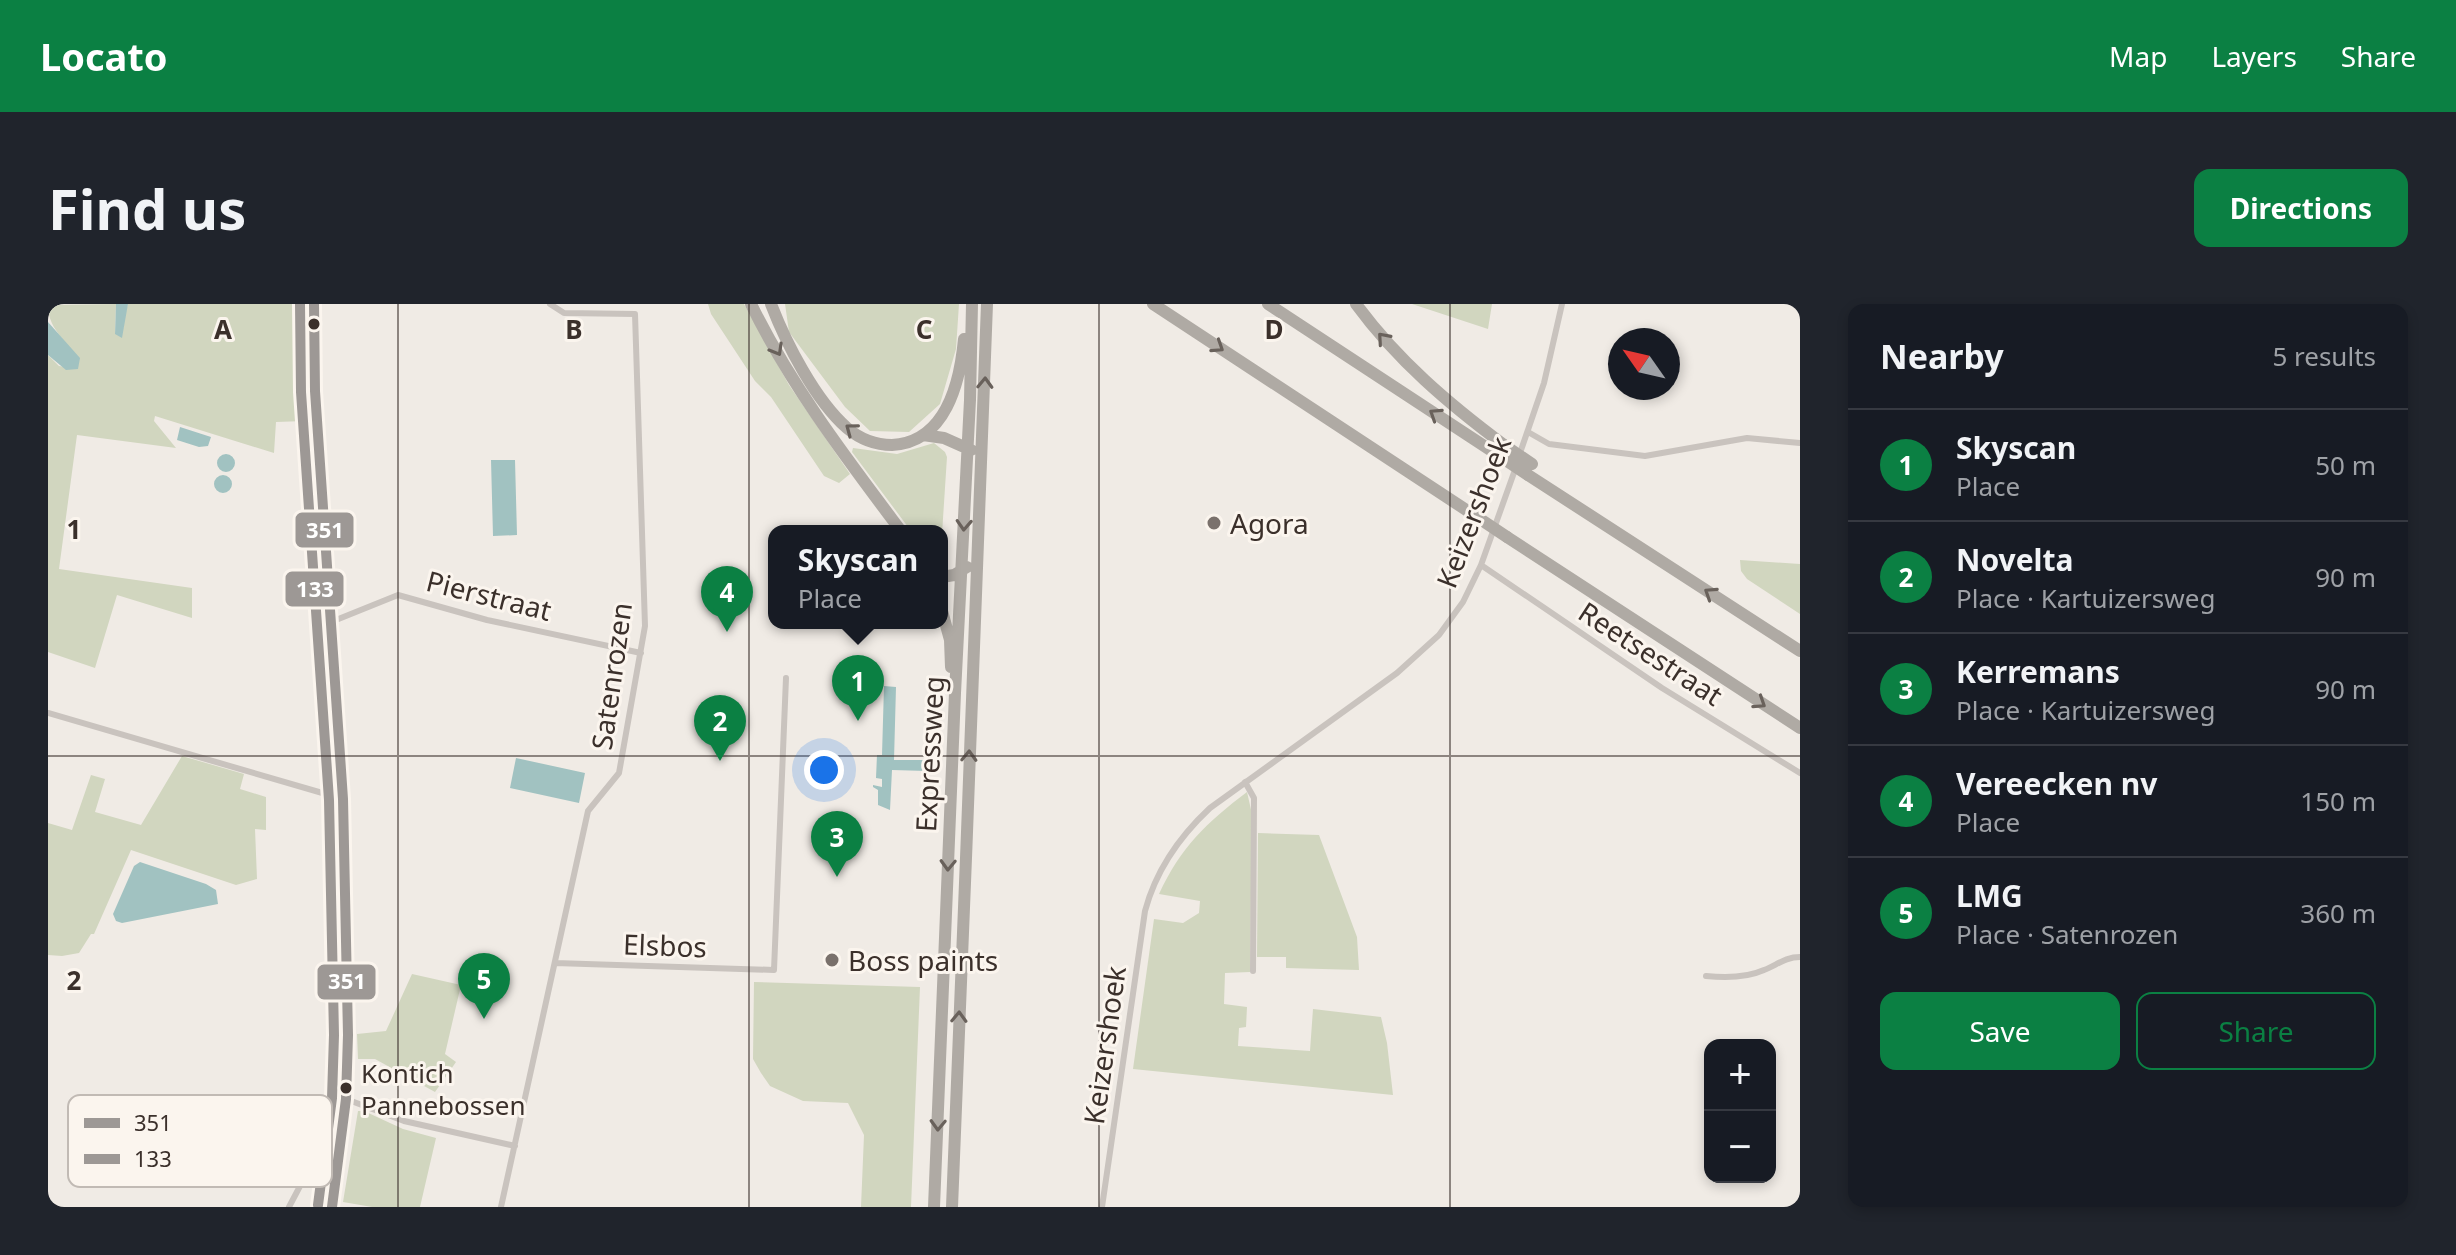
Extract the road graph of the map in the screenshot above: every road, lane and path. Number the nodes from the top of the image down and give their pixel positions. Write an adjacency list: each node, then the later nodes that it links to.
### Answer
1 (314, 304): 22 (street)
2 (550, 304): 25 (street, Satenrozen)
3 (751, 304): 17 (highway, one-way to 17)
4 (771, 304): 12 (highway, one-way to 4)
5 (970, 304): 12 (highway); 14 (highway, Expressweg)
6 (987, 304): 16 (highway, Expressweg, one-way to 6)
7 (1153, 304): 29 (highway, one-way to 29, bridge)
8 (1268, 304): 15 (highway, one-way to 8)
9 (1356, 304): 15 (highway, one-way to 9)
10 (1562, 304): 11 (street, Keizershoek)
11 (1528, 432): 13 (street); 19 (street, Keizershoek)
12 (923, 435): 14 (highway)
13 (1800, 443)
14 (968, 447): 16 (highway); 20 (highway, Expressweg, one-way to 20)
15 (1502, 451): 24 (highway, one-way to 15, bridge)
16 (982, 460): 18 (highway, Expressweg)
17 (897, 525)
18 (980, 554): 20 (highway); 45 (highway, Expressweg, one-way to 18)
19 (1481, 565): 30 (street, Reetsestraat); 31 (street, Keizershoek)
20 (962, 571): 21 (highway); 27 (highway, Expressweg)
21 (948, 575)
22 (331, 622): 25 (street, Pierstraat); 32 (street)
23 (947, 629): 27 (highway)
24 (1800, 651)
25 (641, 653): 34 (street, Satenrozen)
26 (786, 678): 34 (street, Elsbos)
27 (955, 693): 44 (highway, Expressweg, one-way to 44)
28 (48, 713): 32 (street)
29 (1800, 728)
30 (1800, 773)
31 (1245, 782): 35 (street); 46 (street, Keizershoek)
32 (343, 799): 37 (street)
33 (1800, 957): 36 (street)
34 (555, 963): 39 (street, Satenrozen)
35 (1253, 971)
36 (1706, 976)
37 (346, 1099): 38 (street); 39 (street); 42 (street)
38 (332, 1126)
39 (515, 1146): 43 (street, Satenrozen)
40 (300, 1187): 41 (street)
41 (289, 1207)
42 (332, 1207)
43 (501, 1207)
44 (934, 1207)
45 (952, 1207)
46 (1102, 1207)

